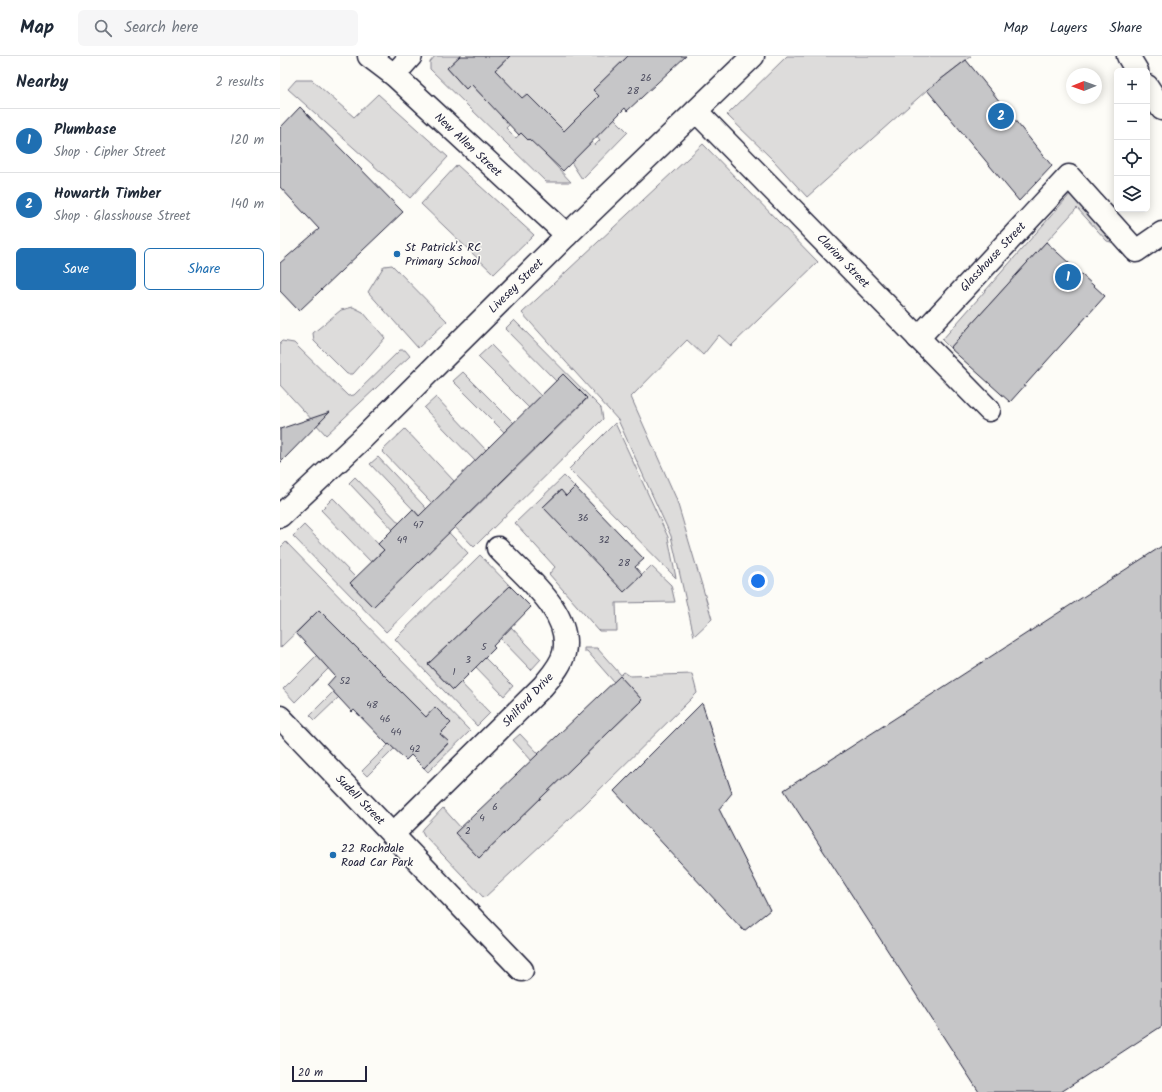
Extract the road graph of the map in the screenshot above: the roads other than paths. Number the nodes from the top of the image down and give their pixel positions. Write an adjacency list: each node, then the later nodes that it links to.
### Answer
1 (369, 56): 6 (main road, New Allen Street)
2 (411, 56): 6 (main road)
3 (753, 56): 9 (main road, Livesey Street)
4 (1128, 56): 5 (main road)
5 (1135, 68)
6 (394, 75): 11 (main road, New Allen Street)
7 (1150, 91): 8 (main road)
8 (1162, 109)
9 (696, 112): 11 (main road, Livesey Street); 12 (main road, Clarion Street)
10 (1162, 233): 12 (main road, Glasshouse Street)
11 (567, 235): 14 (main road, Livesey Street)
12 (918, 338): 13 (main road, Clarion Street)
13 (989, 410)
14 (280, 516)
15 (498, 548): 17 (main road, Shilford Drive)
16 (280, 717): 17 (main road, Sudell Street)
17 (393, 834): 18 (main road, Sudell Street)
18 (522, 970)

